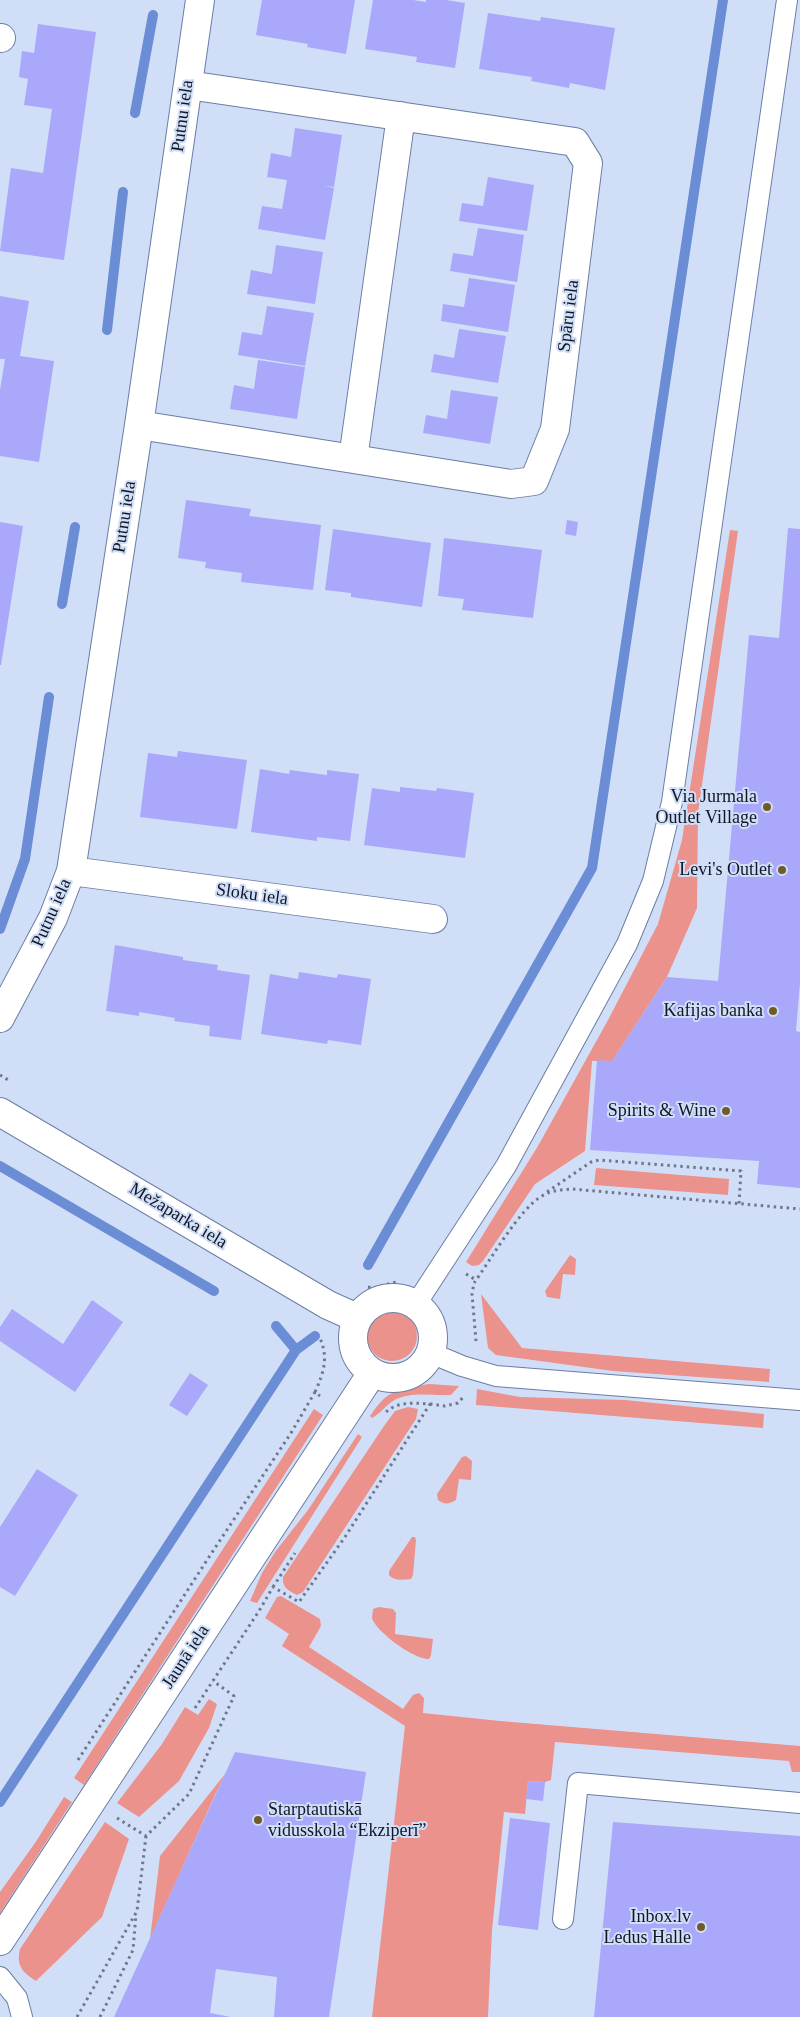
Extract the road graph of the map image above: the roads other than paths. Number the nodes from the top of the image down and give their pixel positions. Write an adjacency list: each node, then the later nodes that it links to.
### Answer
1 (200, 0): 3 (street, Putnu iela)
2 (787, 0): 11 (lane)
3 (188, 84): 4 (street, Spāru iela); 5 (street, Putnu iela)
4 (401, 116): 6 (street); 6 (street, Spāru iela)
5 (139, 425): 6 (street, Spāru iela); 7 (street, Putnu iela)
6 (353, 459)
7 (71, 871): 8 (street, Sloku iela); 9 (street, Putnu iela)
8 (433, 919)
9 (0, 1018)
10 (0, 1112): 12 (street, Mežaparka iela)
11 (416, 1304): 12 (street); 13 (street)
12 (357, 1318): 14 (street)
13 (431, 1353): 14 (street); 15 (lane)
14 (372, 1373): 18 (street, Jaunā iela)
15 (800, 1400)
16 (800, 1803): 17 (lane)
17 (564, 1919)
18 (0, 1941)
19 (0, 1977): 20 (lane)
20 (22, 2017)

